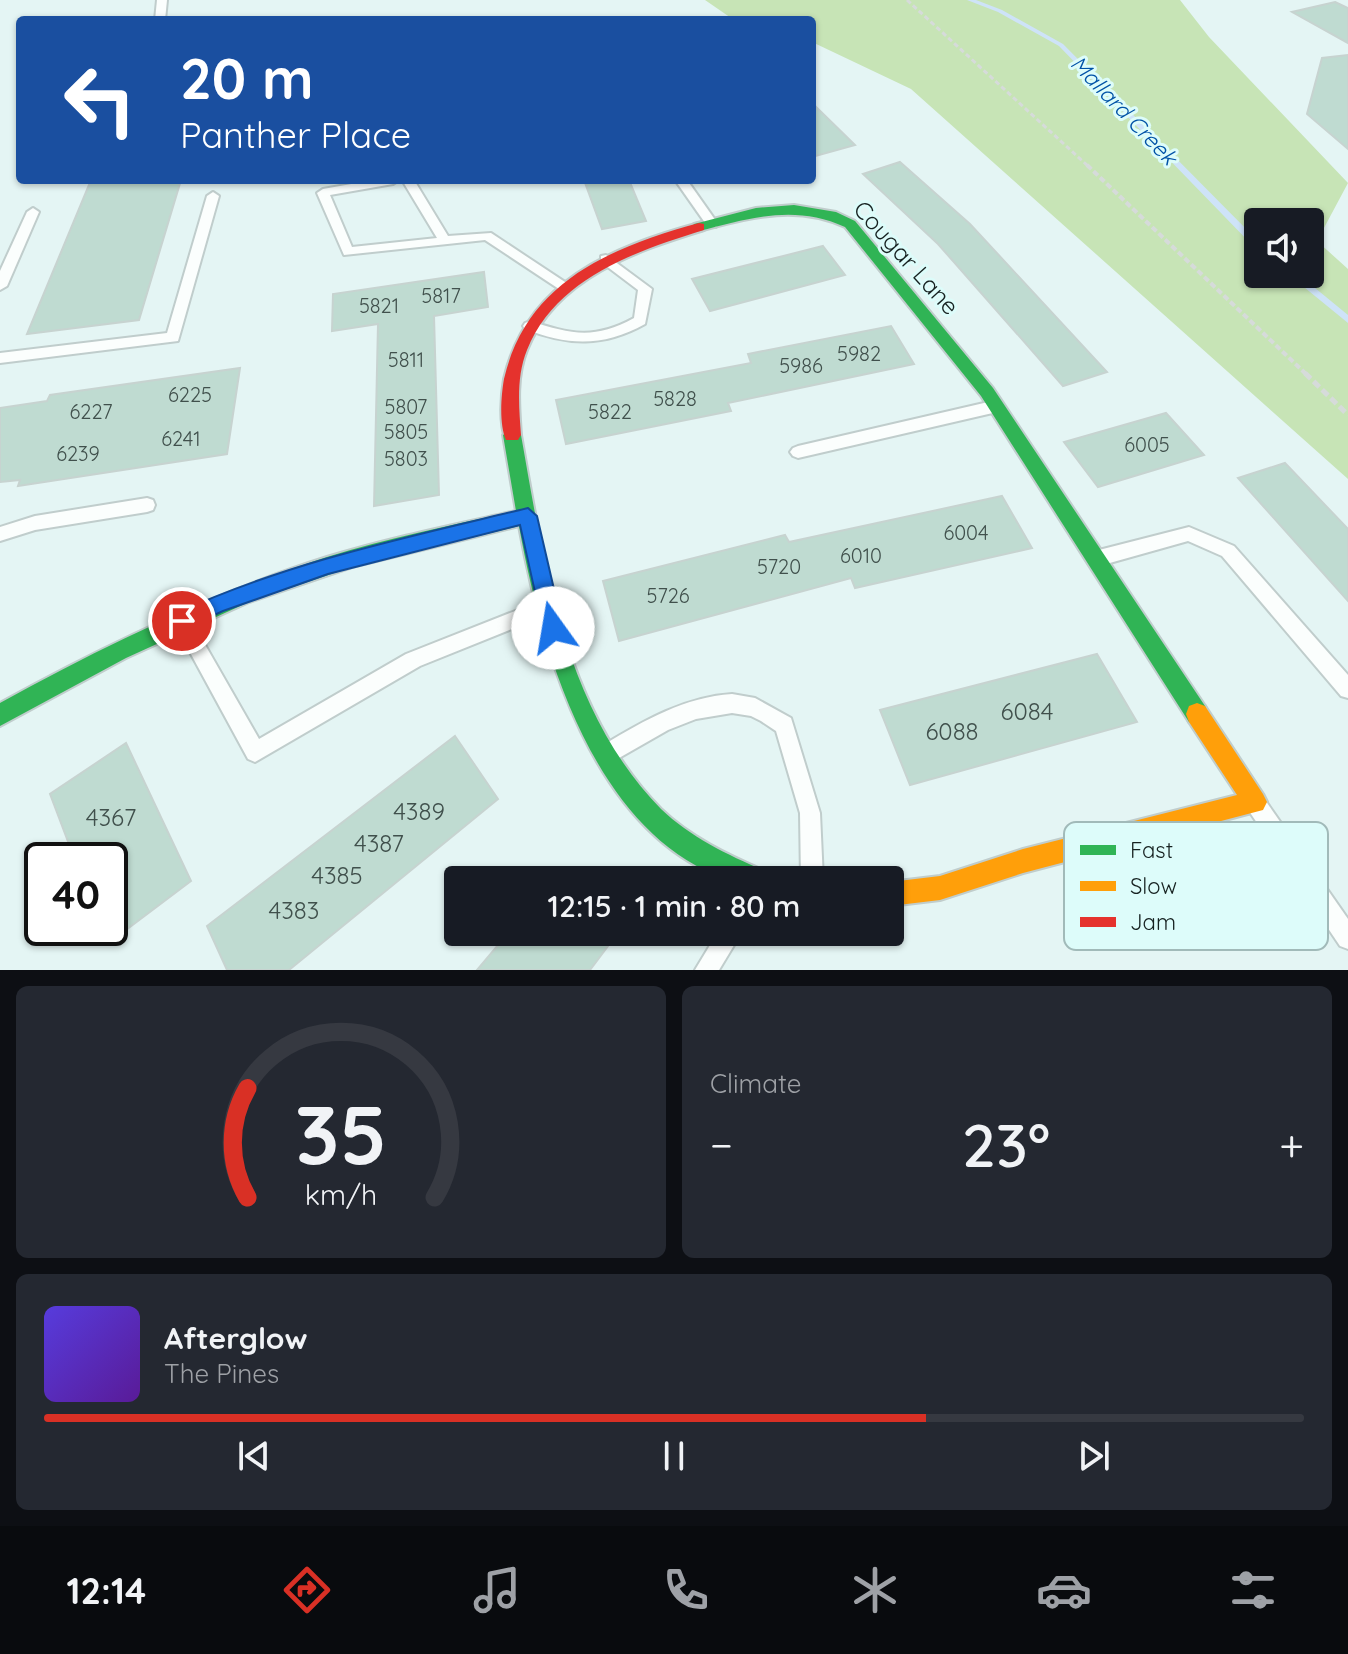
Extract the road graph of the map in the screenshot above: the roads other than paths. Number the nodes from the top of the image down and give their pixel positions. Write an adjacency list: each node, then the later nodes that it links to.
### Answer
1 (371, 184): 7 (lane)
2 (410, 184): 7 (lane)
3 (684, 184): 6 (lane)
4 (213, 196): 12 (lane)
5 (33, 212): 9 (lane)
6 (712, 224): 8 (street, Cougar Lane); 13 (street, Cougar Lane)
7 (445, 241): 10 (lane)
8 (606, 259): 10 (street, Cougar Lane); 11 (lane)
9 (0, 286)
10 (564, 286): 11 (street, Cougar Lane)
11 (530, 326): 16 (street, Cougar Lane)
12 (0, 358)
13 (997, 406): 14 (lane); 18 (street, Cougar Lane)
14 (798, 452)
15 (147, 505): 17 (lane)
16 (528, 516): 19 (street, Cougar Lane); 20 (street)
17 (0, 534)
18 (1099, 558): 21 (lane); 24 (street, Cougar Lane)
19 (548, 606): 20 (lane); 23 (street, Cougar Lane)
20 (182, 621): 22 (street)
21 (1348, 689)
22 (0, 715)
23 (606, 754): 28 (street, Cougar Lane); 29 (lane)
24 (1255, 802): 25 (street); 26 (lane)
25 (1176, 822)
26 (1269, 822)
27 (1064, 851): 30 (street)
28 (730, 866)
29 (812, 866)
30 (904, 892)
31 (1328, 909): 32 (lane)
32 (1348, 938)
33 (722, 946): 34 (lane)
34 (706, 970)

